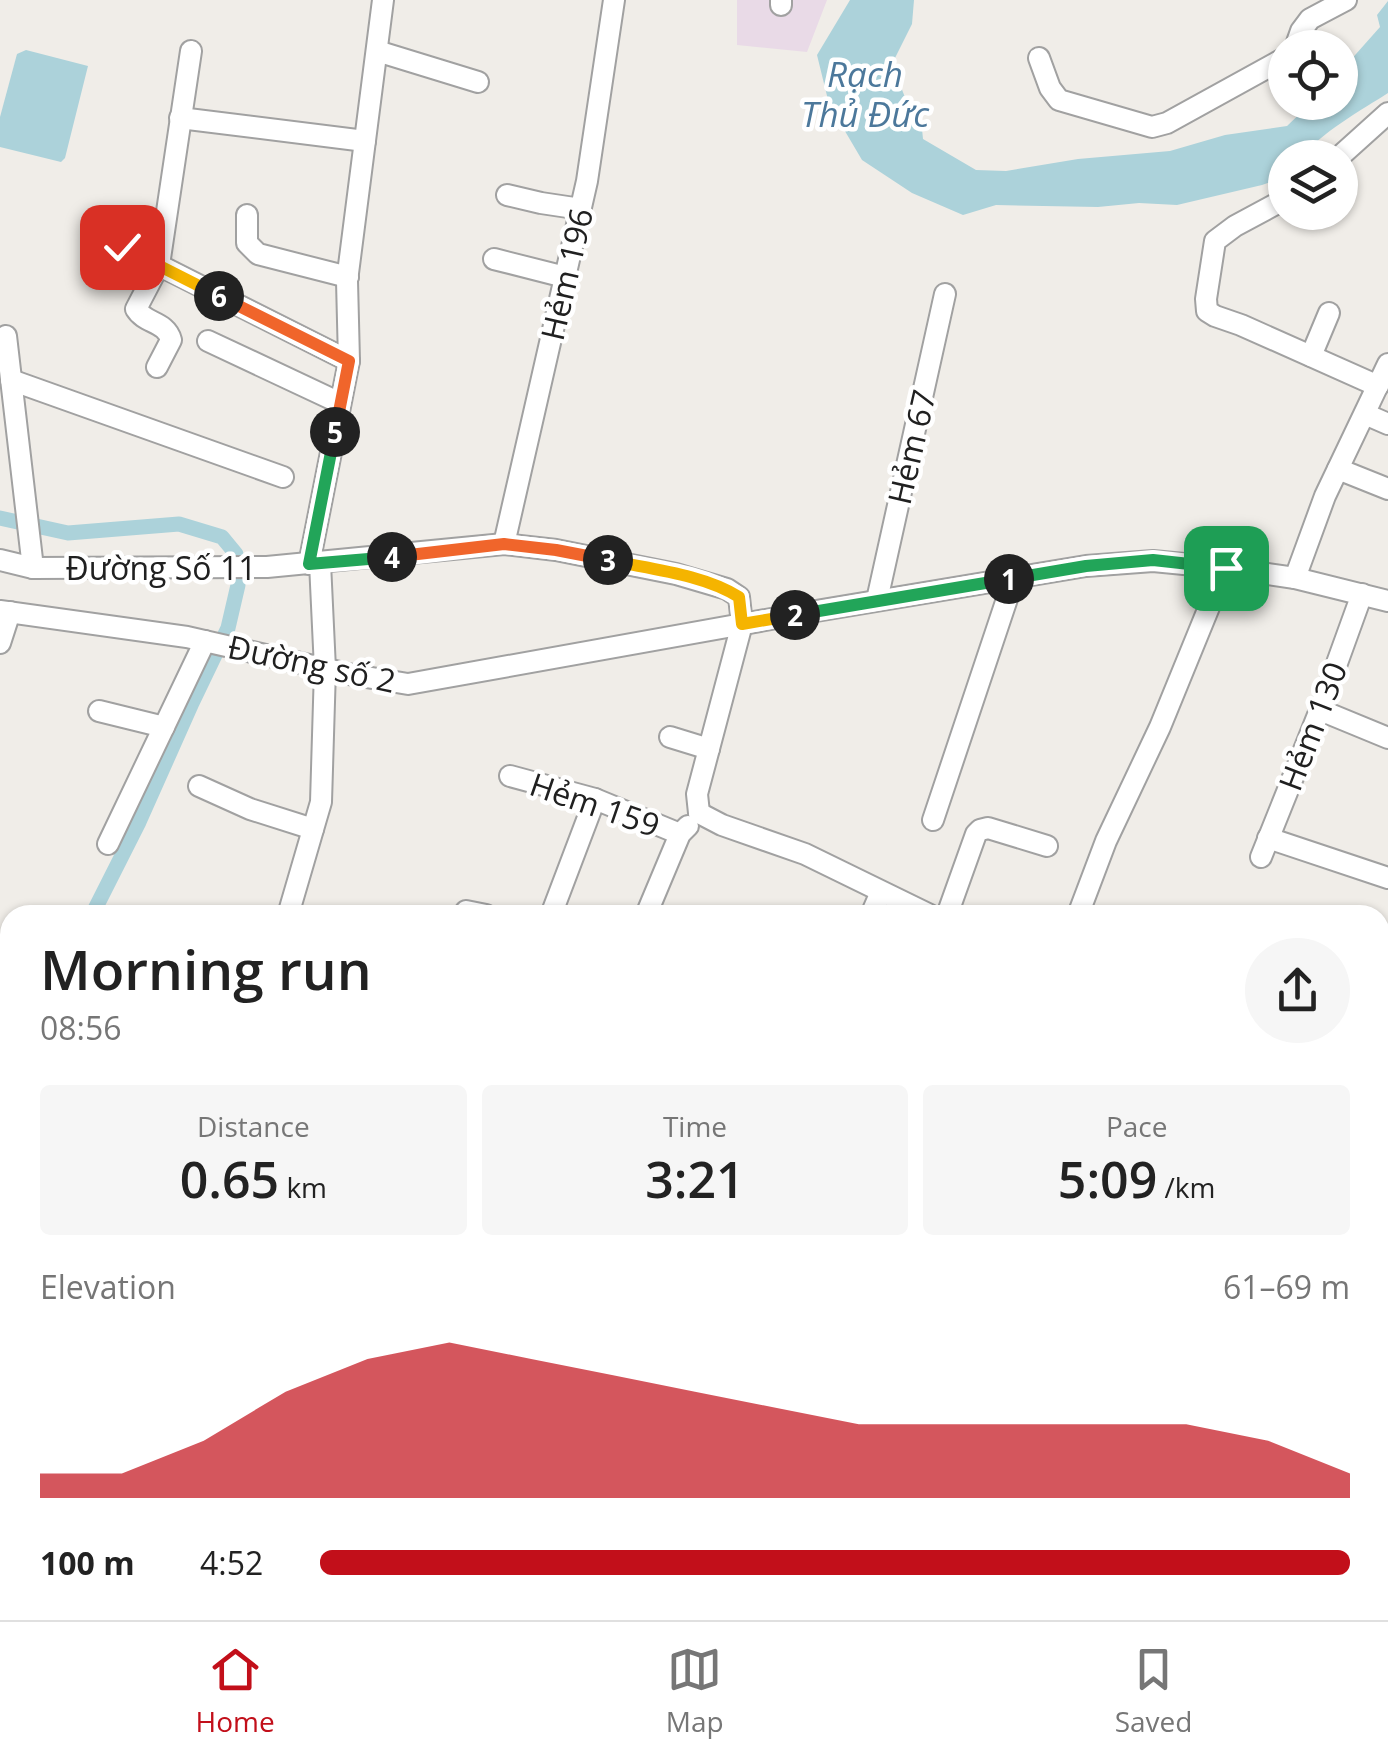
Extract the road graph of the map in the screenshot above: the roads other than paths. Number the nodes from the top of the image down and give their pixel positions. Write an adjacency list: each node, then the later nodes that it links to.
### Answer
1 (382, 0): 6 (street)
2 (614, 0): 16 (street, Hẻm 196)
3 (1346, 0): 4 (street)
4 (1301, 30)
5 (191, 50): 11 (street)
6 (377, 50): 9 (street); 13 (street)
7 (1039, 58): 8 (street)
8 (1268, 67)
9 (478, 82)
10 (1388, 113): 12 (street)
11 (180, 118): 13 (street); 20 (street)
12 (1358, 140)
13 (365, 142): 22 (street)
14 (508, 195): 16 (street)
15 (1268, 208): 27 (street)
16 (581, 209): 21 (street, Hẻm 196)
17 (246, 215): 22 (street)
18 (122, 247): 20 (street)
19 (494, 259): 21 (street)
20 (158, 265): 28 (street); 30 (street)
21 (565, 276): 39 (street, Hẻm 196)
22 (348, 277): 28 (street)
23 (945, 294): 47 (street, Hẻm 67)
24 (1329, 312): 27 (street)
25 (6, 336): 31 (street)
26 (208, 341): 33 (street)
27 (1311, 356): 32 (street)
28 (349, 361): 33 (street)
29 (1388, 364): 32 (street)
30 (157, 367)
31 (11, 380): 37 (street); 42 (street)
32 (1378, 386): 34 (street)
33 (340, 403): 41 (street)
34 (1365, 414): 35 (street); 36 (street)
35 (1388, 424)
36 (1338, 469): 38 (street); 45 (street)
37 (284, 477)
38 (1388, 489)
39 (504, 544): 41 (street, Đường Số 11); 50 (street, Đường Số 11)
40 (0, 560): 42 (street, Đường Số 11)
41 (315, 564): 42 (street, Đường Số 11); 53 (street)
42 (33, 568)
43 (1226, 568): 44 (street); 45 (street); 77 (street)
44 (1014, 578): 47 (street); 64 (street)
45 (1296, 578): 46 (street)
46 (1362, 594): 48 (street); 54 (street, Hẻm 130)
47 (877, 600): 50 (street)
48 (1388, 601)
49 (5, 611): 51 (street, Đường số 2); 52 (street)
50 (742, 624): 53 (street, Đường số 2); 59 (street)
51 (206, 641): 53 (street, Đường số 2); 56 (street)
52 (0, 643)
53 (324, 669): 65 (street)
54 (1320, 710): 58 (street); 69 (street, Hẻm 130)
55 (99, 711): 56 (street)
56 (164, 727): 67 (street)
57 (670, 737): 59 (street)
58 (1388, 738)
59 (709, 749): 63 (street)
60 (510, 776): 62 (street, Hẻm 159)
61 (199, 786): 65 (street)
62 (595, 799): 66 (street, Hẻm 159); 72 (street)
63 (699, 813): 66 (street); 70 (street)
64 (933, 820)
65 (313, 829): 71 (street)
66 (680, 834): 73 (street)
67 (108, 844)
68 (1047, 846): 76 (street)
69 (1388, 878)
70 (881, 892): 74 (street); 75 (street)
71 (291, 905)
72 (554, 905)
73 (650, 905)
74 (875, 905)
75 (909, 905)
76 (950, 905)
77 (1082, 905)

